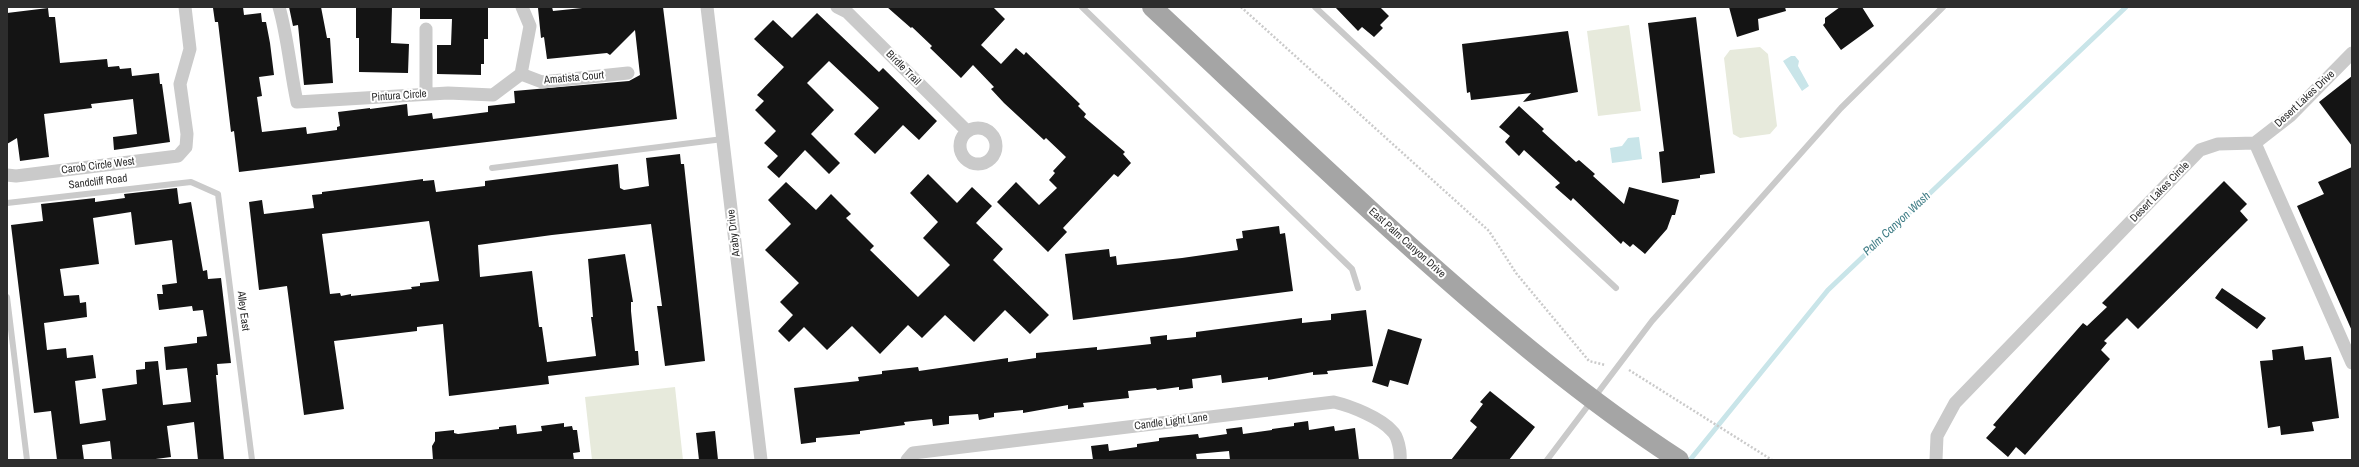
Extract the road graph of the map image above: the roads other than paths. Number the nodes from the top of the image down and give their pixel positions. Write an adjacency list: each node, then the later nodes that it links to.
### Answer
1 (185, 7): 19 (street, Carob Circle West)
2 (279, 7): 14 (street, Pintura Circle)
3 (522, 7): 13 (street)
4 (706, 7): 16 (street, Araby Drive)
5 (837, 7): 15 (street, Birdle Trail)
6 (1082, 7): 22 (lane)
7 (1152, 7): 32 (main road, East Palm Canyon Drive)
8 (1314, 7): 23 (lane)
9 (1943, 7): 31 (lane)
10 (426, 29): 14 (street)
11 (2352, 53): 17 (street, Desert Lakes Drive)
12 (628, 73): 13 (street, Amatista Court)
13 (521, 74): 14 (street, Pintura Circle)
14 (426, 94)
15 (966, 131)
16 (723, 139): 18 (lane); 29 (street, Araby Drive)
17 (2256, 142): 25 (street); 33 (street, Desert Lakes Circle)
18 (492, 168)
19 (7, 175)
20 (191, 182): 21 (lane, Sandcliff Road); 28 (lane, Alley East)
21 (7, 203)
22 (1358, 288)
23 (1616, 288)
24 (7, 297): 27 (lane)
25 (2352, 362)
26 (910, 457): 30 (street, Candle Light Lane)
27 (27, 460)
28 (252, 460)
29 (761, 460)
30 (1400, 460)
31 (1547, 460)
32 (1678, 460)
33 (1936, 460)

